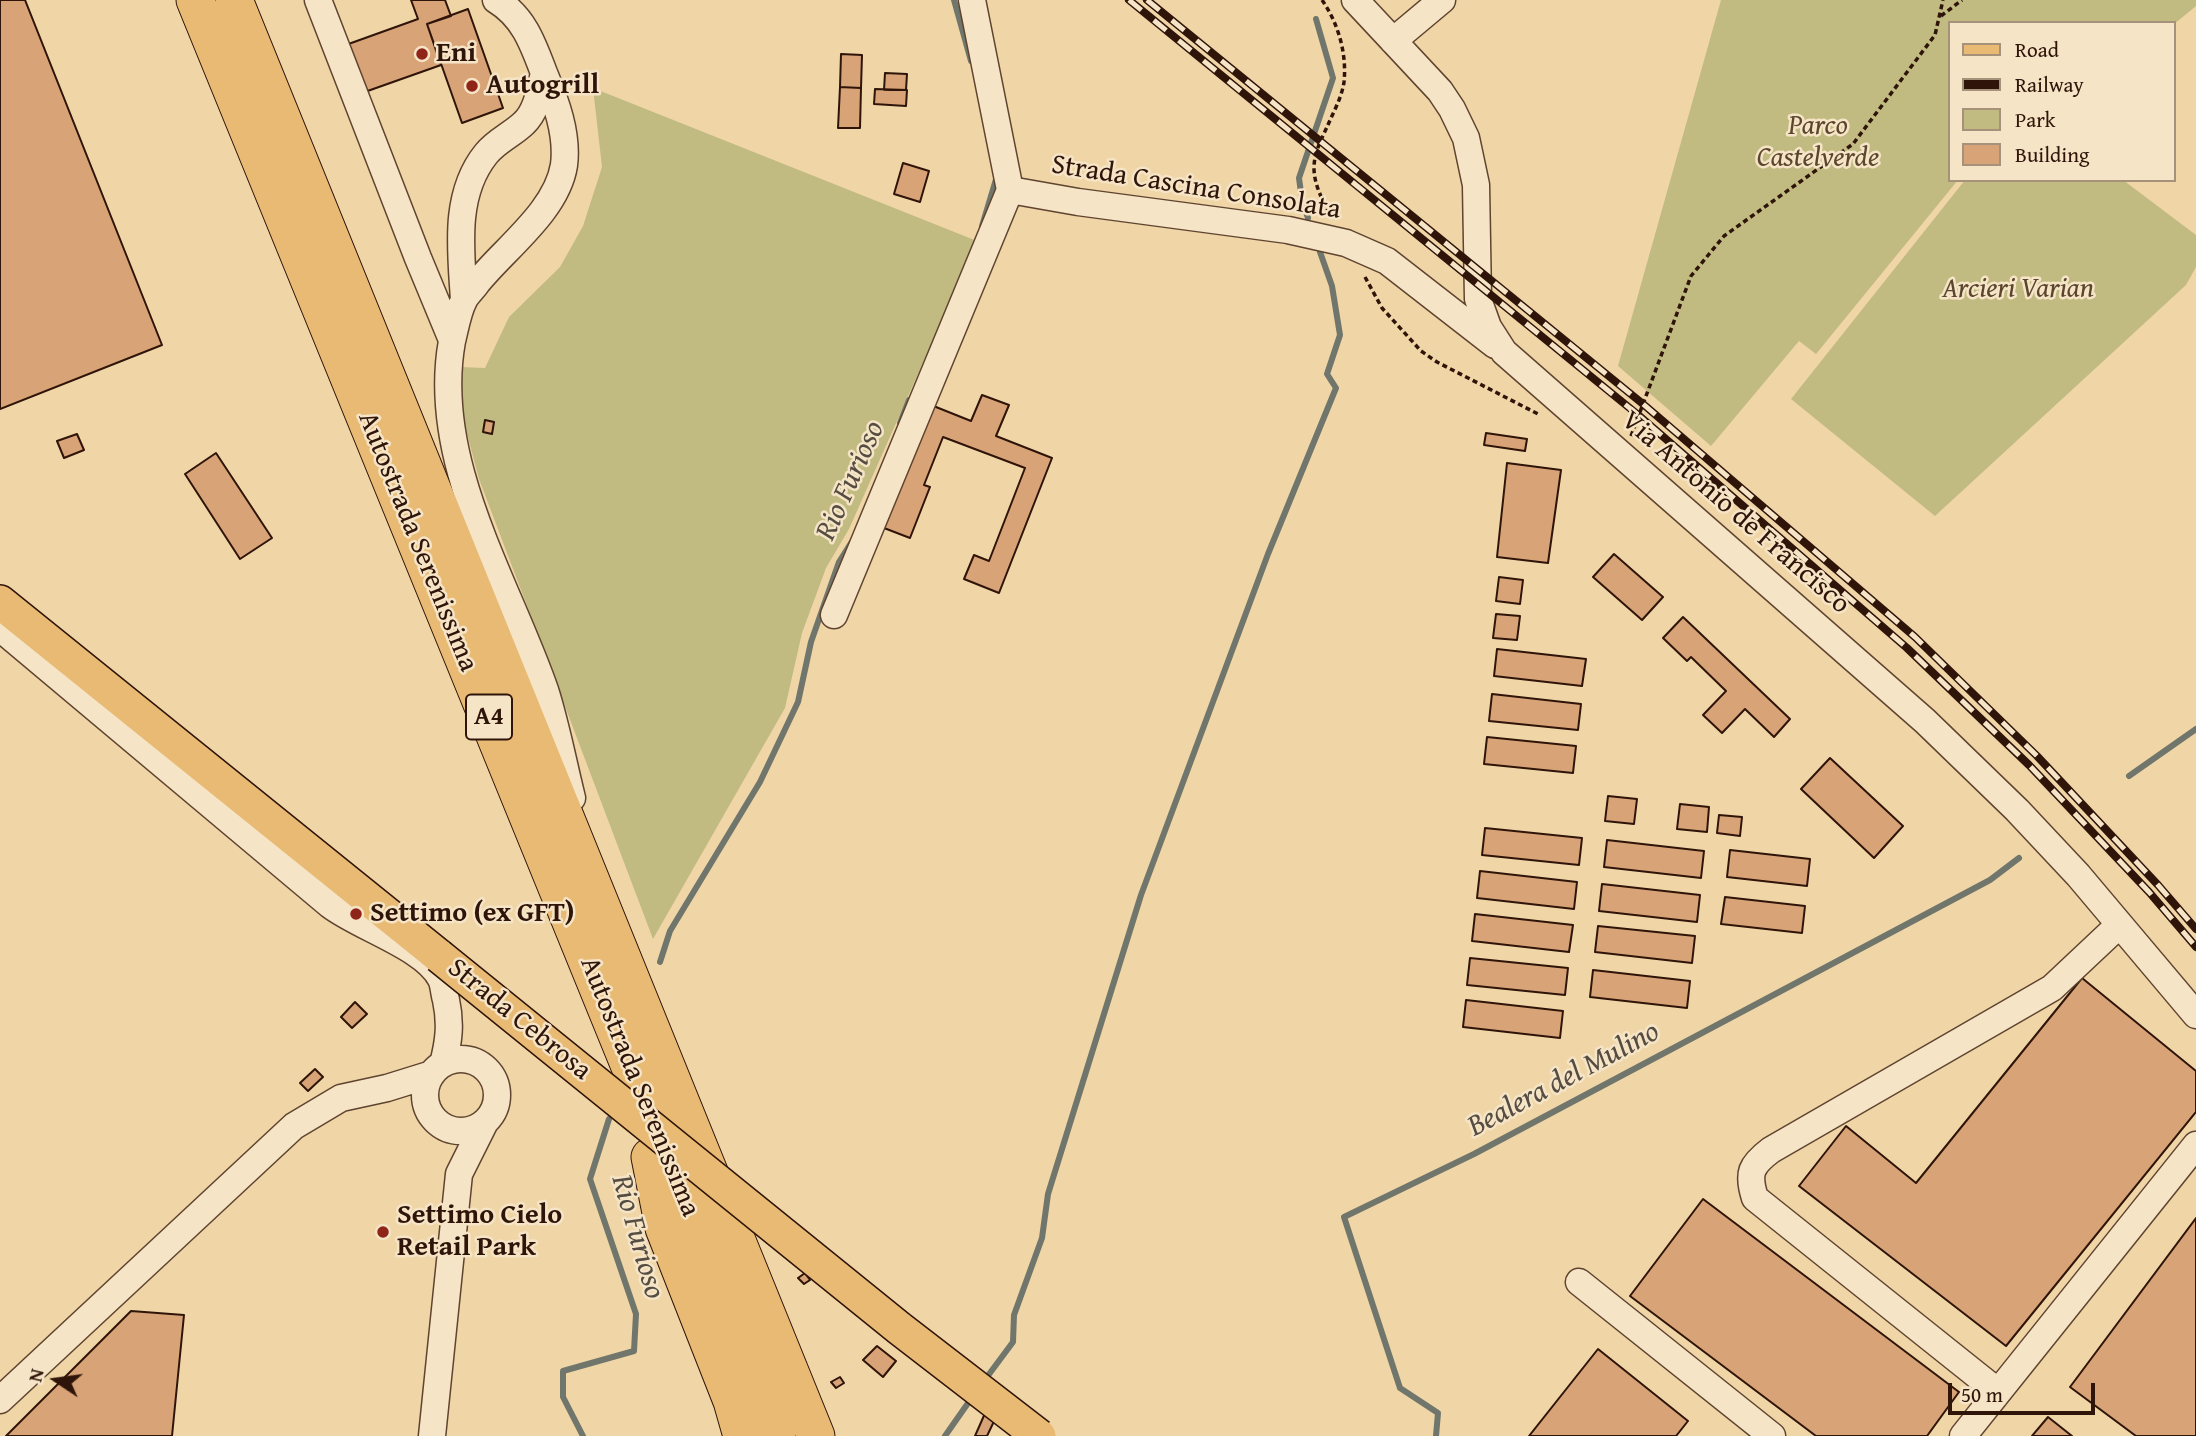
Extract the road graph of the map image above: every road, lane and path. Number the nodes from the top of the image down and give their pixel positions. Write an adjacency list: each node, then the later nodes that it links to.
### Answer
1 (195, 0): 27 (highway, Autostrada Serenissima / A4)
2 (234, 0): 23 (highway, Autostrada Serenissima / A4)
3 (318, 0): 15 (street)
4 (496, 0): 12 (street)
5 (972, 0): 13 (street, Strada Cascina Consolata)
6 (1355, 0): 11 (street, Via Antonio de Francisco)
7 (1442, 0): 11 (street)
8 (1943, 0): 10 (path)
9 (1962, 0): 10 (path)
10 (1939, 18): 17 (path)
11 (1393, 41): 16 (street, Via Antonio de Francisco)
12 (544, 73): 14 (street); 14 (street)
13 (1010, 190): 16 (street, Strada Cascina Consolata); 19 (street, Strada Cascina Consolata)
14 (464, 300): 15 (street)
15 (452, 340): 23 (street)
16 (1504, 352): 17 (street, Via Antonio de Francisco)
17 (1623, 458): 24 (street, Via Antonio de Francisco)
18 (0, 602): 22 (main road, Strada Cebrosa)
19 (834, 615)
20 (0, 628): 21 (street)
21 (34, 657): 22 (street); 26 (street)
22 (76, 662): 40 (main road, Strada Cebrosa, bridge)
23 (598, 901): 39 (highway, Autostrada Serenissima / A4)
24 (2119, 925): 25 (street, Via Antonio de Francisco); 34 (street)
25 (2196, 1015)
26 (437, 1069): 28 (street); 29 (street); 30 (street)
27 (634, 1074): 37 (highway); 38 (highway, Autostrada Serenissima / A4)
28 (387, 1088): 29 (street); 35 (street)
29 (434, 1116): 30 (street); 32 (street)
30 (484, 1124): 32 (street)
31 (2196, 1145): 34 (street)
32 (459, 1174): 36 (street)
33 (1579, 1282): 41 (street)
34 (1998, 1392): 42 (street)
35 (0, 1400)
36 (432, 1436)
37 (742, 1436)
38 (777, 1436)
39 (816, 1436)
40 (1039, 1436)
41 (1772, 1436)
42 (1963, 1436)

